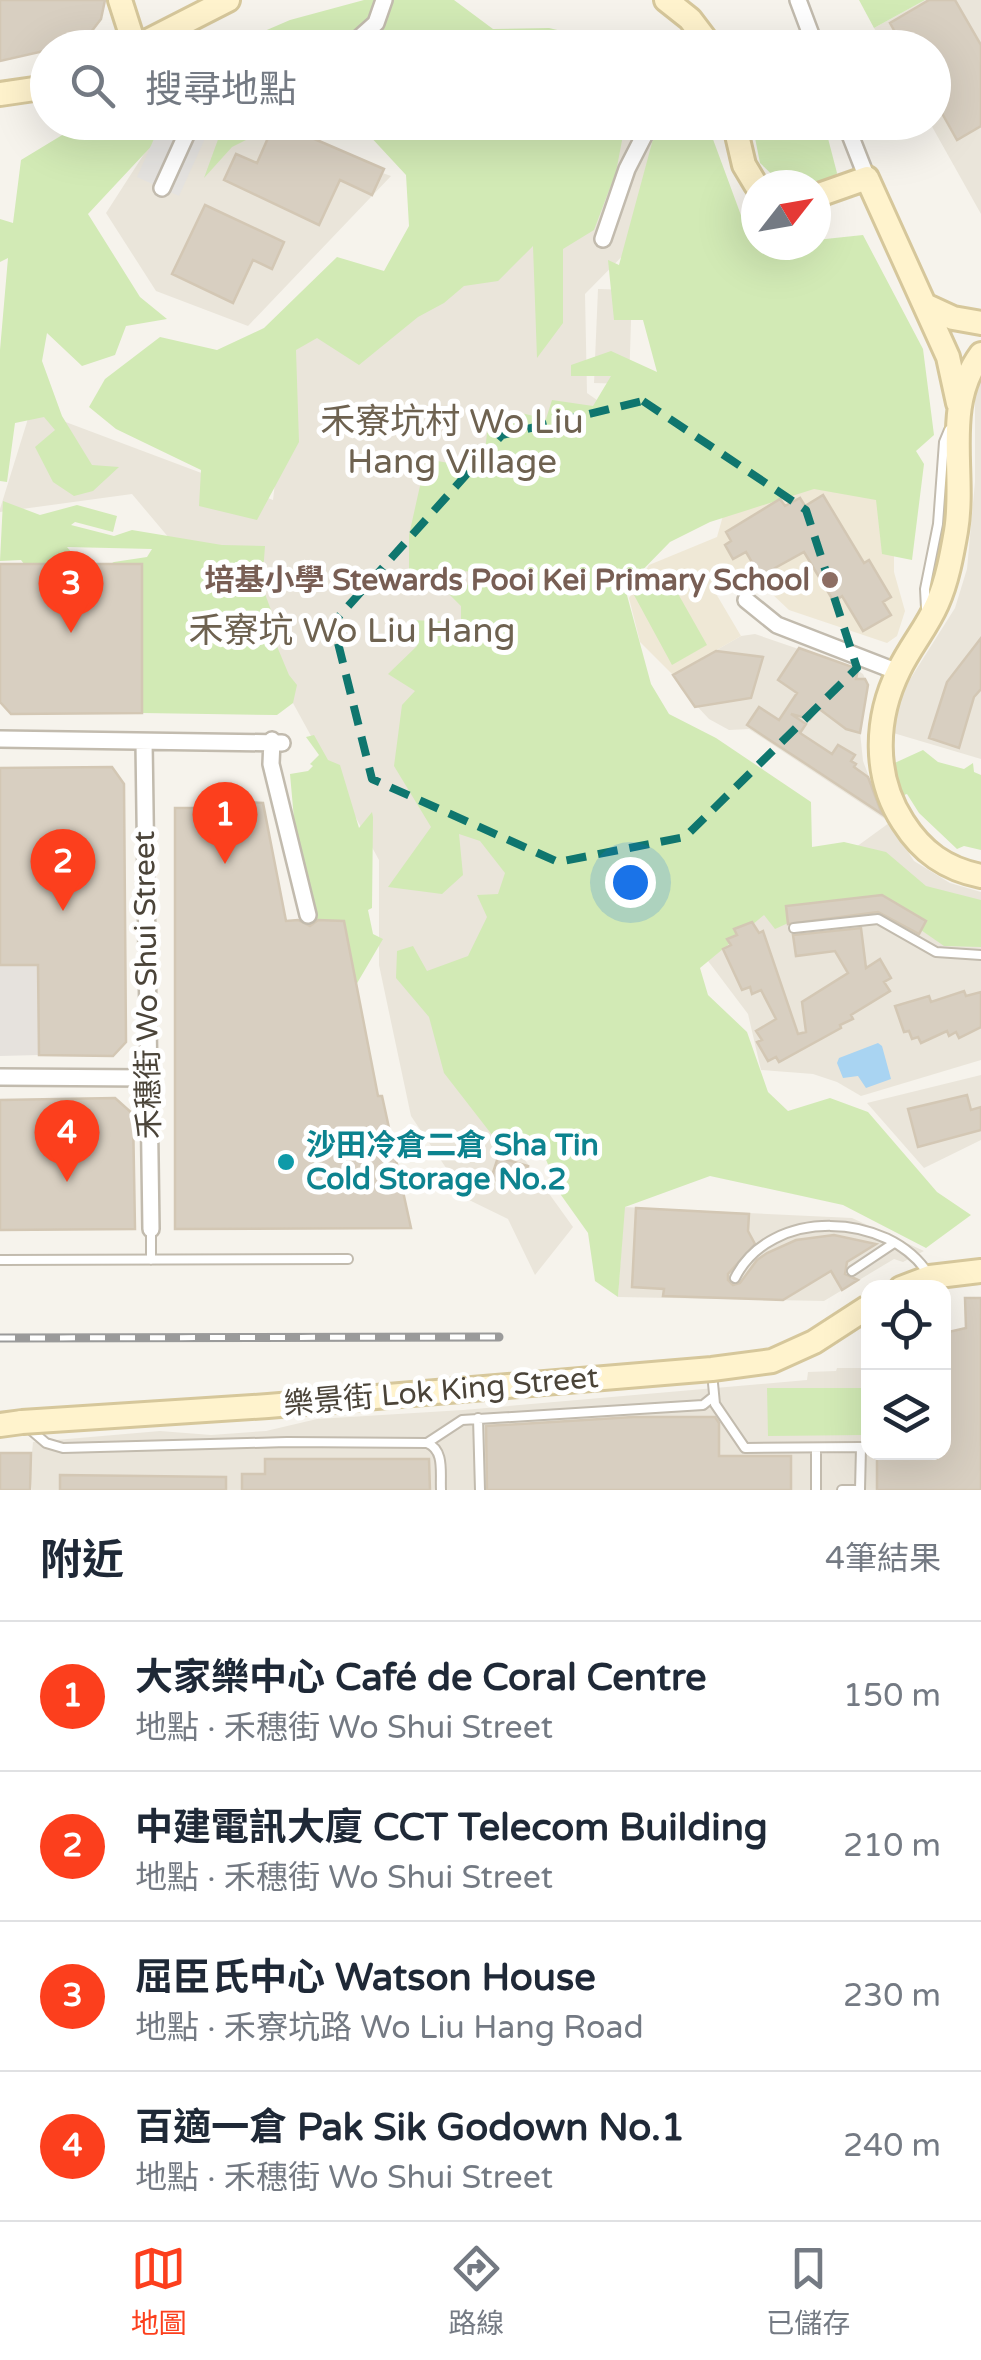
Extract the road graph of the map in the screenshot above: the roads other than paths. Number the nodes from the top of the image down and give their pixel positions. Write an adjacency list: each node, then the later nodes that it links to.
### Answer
1 (120, 0): 6 (street)
2 (228, 0): 7 (street)
3 (384, 0): 8 (street)
4 (666, 0): 9 (street)
5 (798, 0): 10 (street)
6 (130, 30)
7 (169, 30)
8 (367, 30)
9 (698, 30)
10 (809, 30)
11 (30, 90): 12 (street)
12 (0, 94)
13 (184, 140): 19 (street)
14 (641, 140): 21 (street)
15 (738, 140): 17 (street)
16 (853, 140): 18 (street)
17 (747, 170)
18 (867, 178): 20 (street); 22 (street)
19 (162, 188)
20 (831, 191)
21 (603, 238)
22 (927, 306): 23 (street); 25 (street)
23 (981, 323)
24 (981, 354): 25 (street)
25 (959, 406): 27 (street)
26 (746, 600): 27 (street)
27 (898, 672): 30 (street)
28 (0, 739): 29 (street)
29 (144, 742): 31 (street); 35 (street, 禾穗街 Wo Shui Street)
30 (981, 876)
31 (308, 915)
32 (794, 928): 33 (lane)
33 (981, 955)
34 (0, 1077): 35 (street)
35 (148, 1078): 36 (street, 禾穗街 Wo Shui Street)
36 (150, 1229): 40 (lane)
37 (894, 1243): 41 (lane); 43 (lane); 44 (lane)
38 (348, 1259): 40 (lane)
39 (0, 1260): 40 (lane)
40 (151, 1260)
41 (852, 1271)
42 (981, 1271): 45 (street)
43 (735, 1278)
44 (914, 1280)
45 (930, 1280)
46 (861, 1312): 47 (street, 樂景街 Lok King Street, bridge)
47 (712, 1368): 48 (lane); 52 (street, 樂景街 Lok King Street, bridge)
48 (713, 1397): 49 (lane); 50 (lane)
49 (703, 1405): 50 (lane); 51 (lane)
50 (719, 1411): 54 (lane)
51 (478, 1418): 53 (lane); 56 (lane)
52 (11, 1423): 53 (lane)
53 (427, 1443): 55 (lane)
54 (816, 1448): 57 (lane); 58 (lane)
55 (441, 1490)
56 (480, 1490)
57 (816, 1490)
58 (842, 1490)

